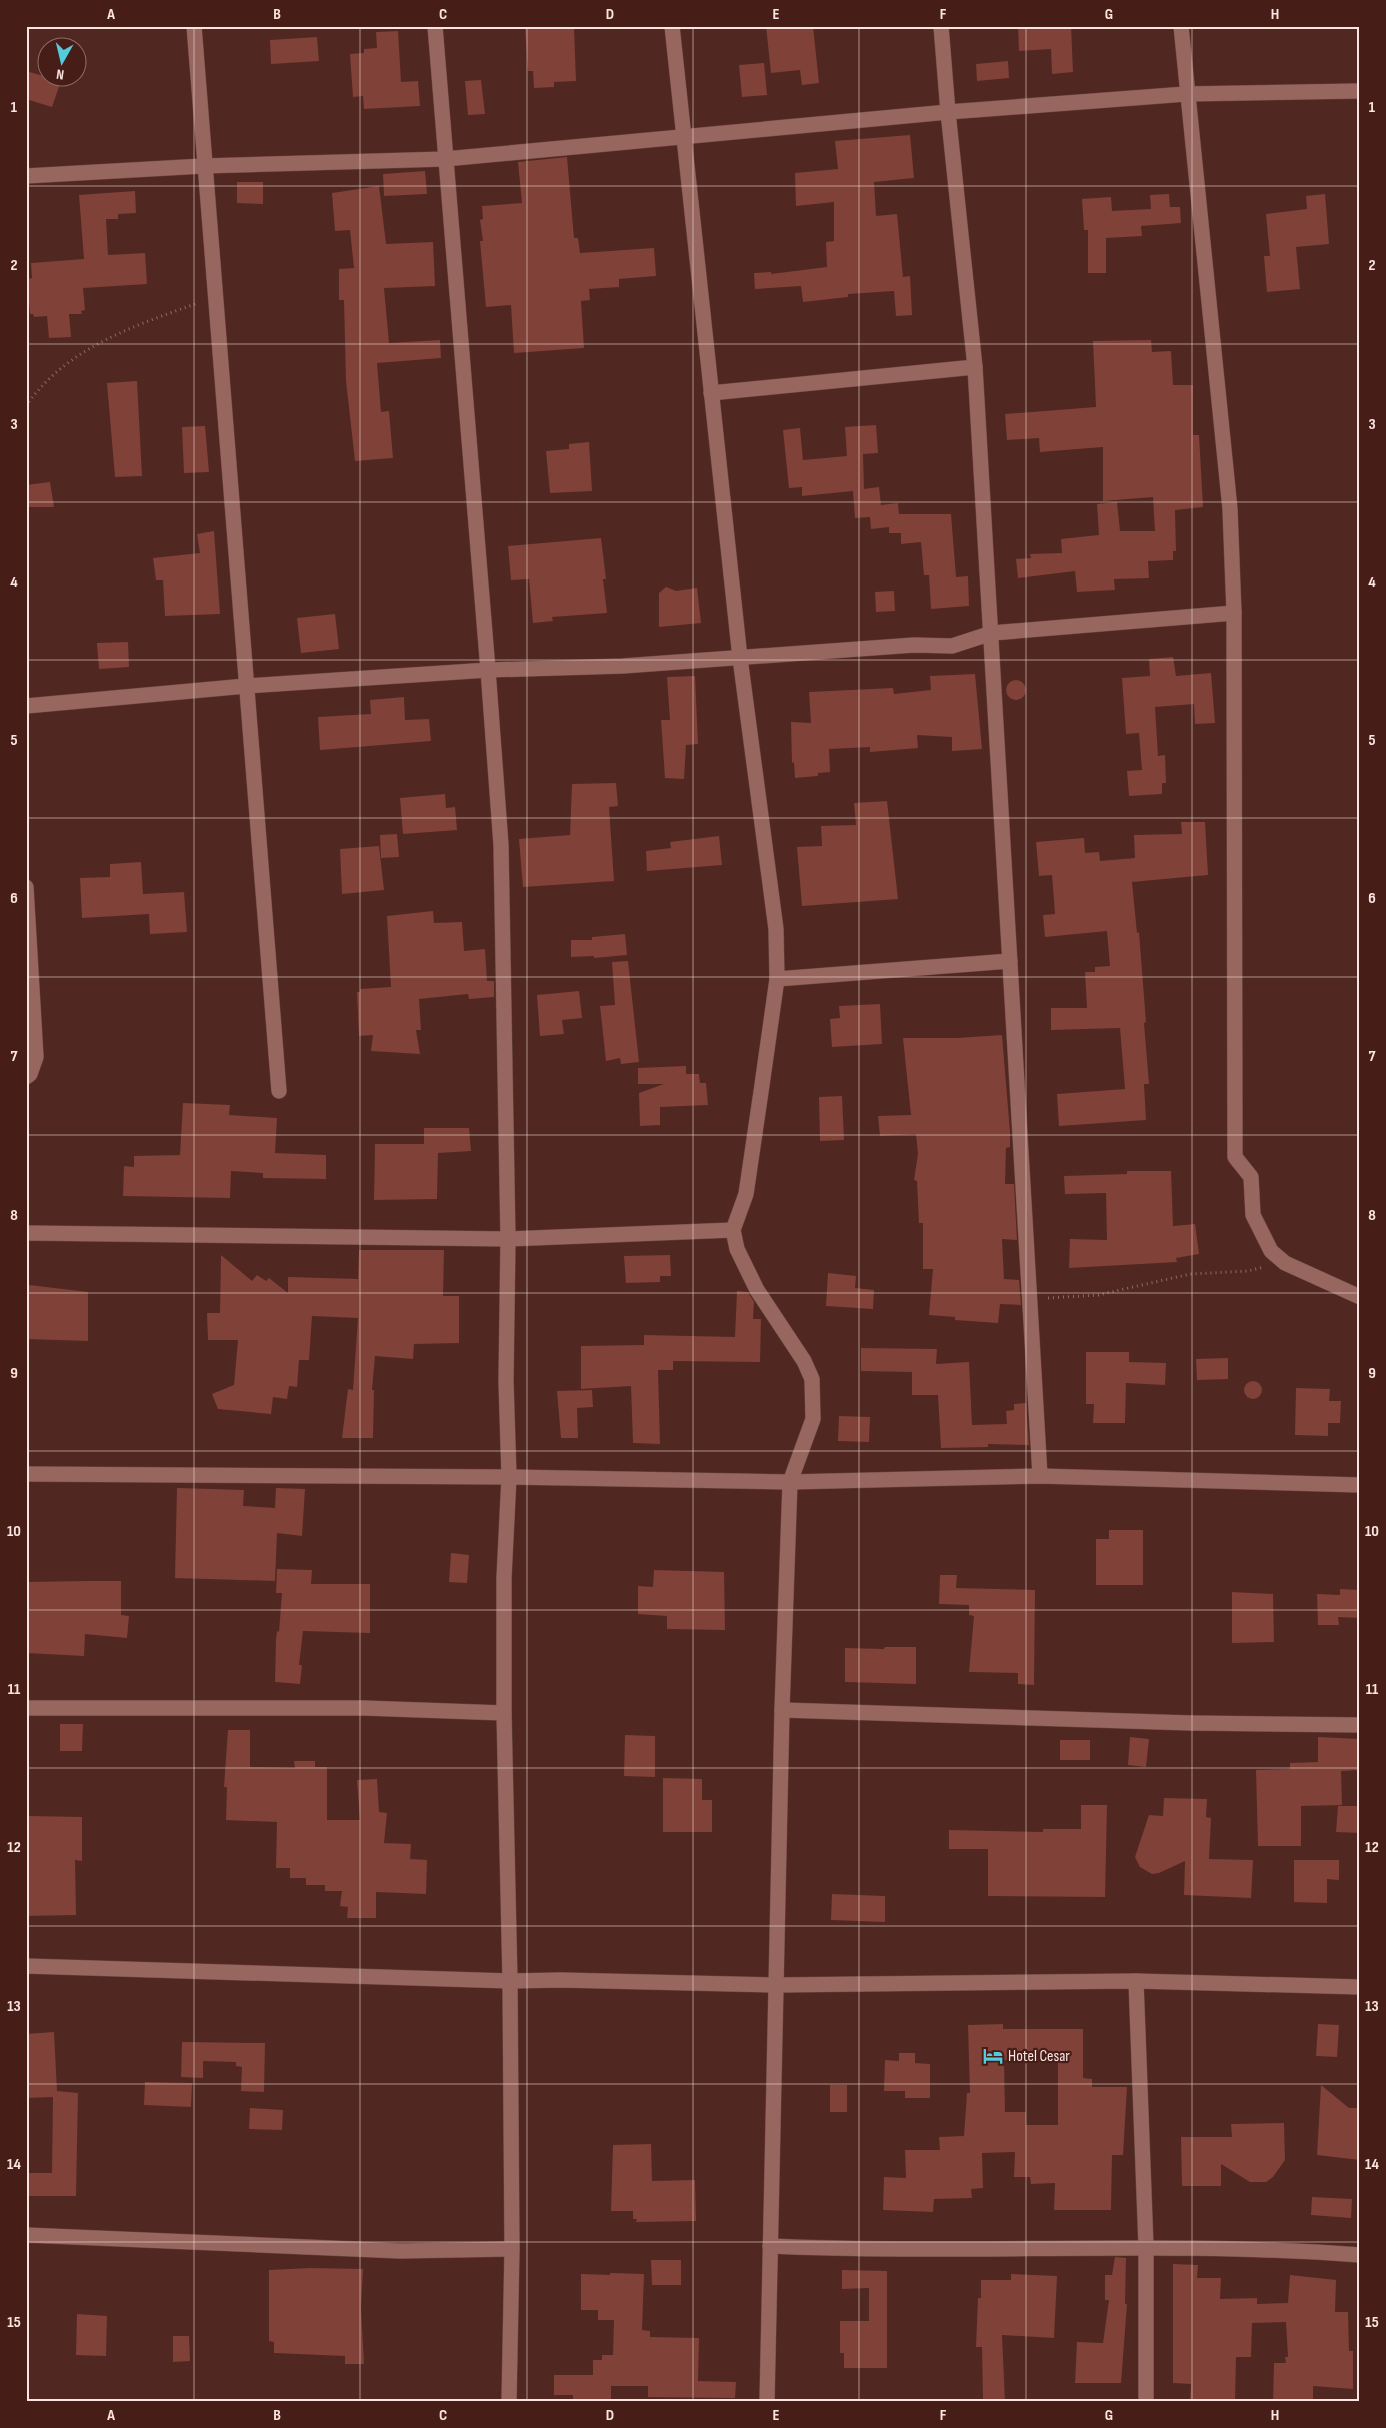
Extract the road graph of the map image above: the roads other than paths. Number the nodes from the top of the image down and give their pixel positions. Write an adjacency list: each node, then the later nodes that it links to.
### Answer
1 (194, 26): 11 (street)
2 (435, 26): 10 (street)
3 (672, 26): 9 (street)
4 (941, 26): 8 (street)
5 (1181, 26): 7 (street)
6 (1360, 91): 7 (street)
7 (1186, 94): 8 (street); 15 (street)
8 (948, 112): 9 (street); 13 (street)
9 (683, 138): 10 (street); 14 (street)
10 (445, 159): 11 (street); 18 (street)
11 (204, 166): 12 (street); 19 (street)
12 (26, 176)
13 (975, 367): 14 (street); 16 (street)
14 (712, 393): 17 (street)
15 (1234, 612): 16 (street); 29 (street)
16 (992, 633): 17 (street); 22 (street)
17 (740, 658): 18 (street); 23 (street)
18 (488, 670): 19 (street); 28 (street)
19 (246, 686): 20 (street); 25 (street)
20 (26, 706)
21 (26, 886): 24 (street)
22 (1010, 961): 23 (street); 31 (street)
23 (777, 979): 26 (street)
24 (26, 1077)
25 (279, 1091)
26 (733, 1230): 28 (street); 33 (street)
27 (26, 1233): 28 (street)
28 (508, 1238): 32 (street)
29 (1360, 1297)
30 (26, 1474): 32 (street)
31 (1040, 1476): 33 (street); 34 (street)
32 (509, 1478): 33 (street); 37 (street)
33 (790, 1482): 36 (street)
34 (1360, 1484)
35 (26, 1708): 37 (street)
36 (782, 1710): 38 (street); 42 (street)
37 (504, 1713): 40 (street)
38 (1360, 1725)
39 (26, 1966): 40 (street)
40 (510, 1981): 42 (street); 47 (street)
41 (1136, 1981): 42 (street); 43 (street); 46 (street)
42 (777, 1985): 45 (street)
43 (1360, 1987)
44 (26, 2235): 47 (street)
45 (770, 2246): 46 (street); 50 (street)
46 (1146, 2246): 48 (street); 51 (street)
47 (512, 2249): 49 (street)
48 (1360, 2254)
49 (509, 2402)
50 (767, 2402)
51 (1146, 2402)

